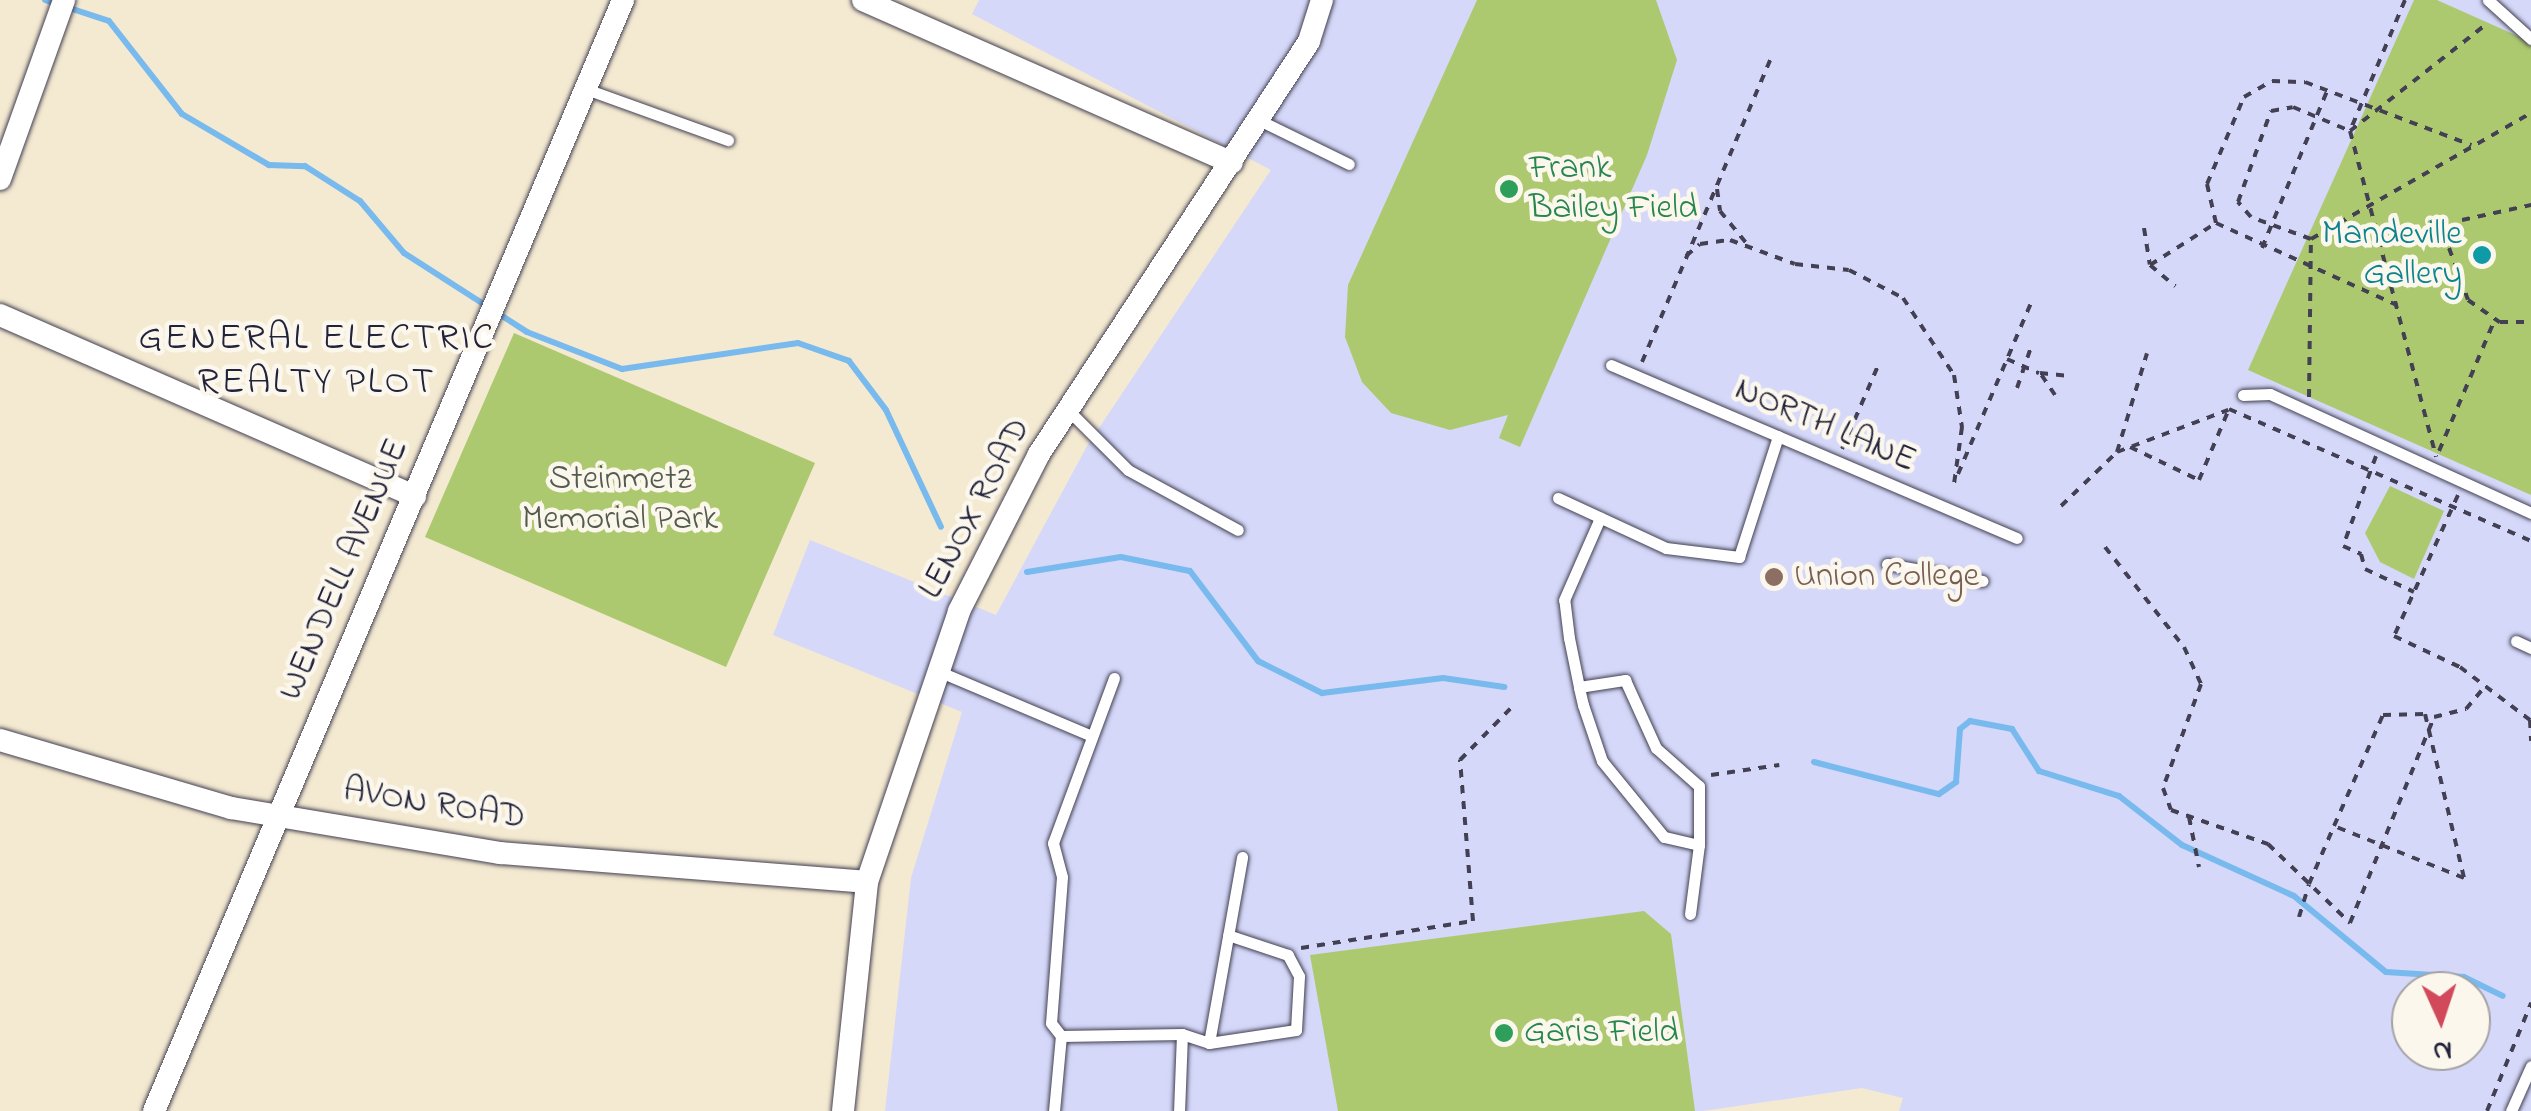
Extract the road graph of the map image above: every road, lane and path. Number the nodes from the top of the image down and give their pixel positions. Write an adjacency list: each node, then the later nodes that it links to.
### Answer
1 (64, 0): 22 (street)
2 (623, 0): 10 (street, WENDELL AVENUE)
3 (864, 0): 20 (street)
4 (1322, 0): 16 (street, LENOX ROAD)
5 (2405, 0): 12 (path)
6 (2488, 0): 8 (lane)
7 (2486, 25): 13 (path)
8 (2531, 39)
9 (1770, 60): 23 (path)
10 (586, 89): 18 (lane); 68 (street, WENDELL AVENUE)
11 (2327, 90): 12 (path); 15 (path); 27 (path)
12 (2362, 104): 13 (path); 17 (path)
13 (2378, 110): 17 (path); 19 (path)
14 (2531, 113): 19 (path)
15 (2316, 116): 17 (path); 28 (path); 28 (path)
16 (1259, 120): 20 (street, LENOX ROAD); 21 (lane)
17 (2350, 131): 24 (path)
18 (728, 140)
19 (2471, 146): 24 (path)
20 (1232, 163): 55 (street, LENOX ROAD)
21 (1349, 164)
22 (0, 179)
23 (1717, 185): 31 (path); 34 (path)
24 (2371, 206): 30 (path); 39 (path)
25 (2531, 206): 26 (path)
26 (2462, 220)
27 (2216, 223): 32 (path); 35 (path)
28 (2272, 224): 30 (path); 32 (path)
29 (2144, 228): 35 (path)
30 (2311, 239): 36 (path)
31 (1751, 247): 34 (path); 67 (path)
32 (2262, 248): 36 (path)
33 (2449, 248): 41 (path)
34 (1686, 256): 50 (path)
35 (2150, 265): 37 (path)
36 (2310, 266): 39 (path); 57 (path)
37 (2175, 286)
38 (2031, 303): 45 (path)
39 (2399, 306): 61 (path)
40 (0, 316): 68 (street)
41 (2495, 318): 42 (path); 61 (path)
42 (2531, 322)
43 (2032, 347): 47 (path)
44 (2147, 353): 62 (path)
45 (2006, 359): 47 (path); 67 (path)
46 (1612, 365): 50 (lane, NORTH LANE)
47 (2020, 365): 49 (path); 52 (path)
48 (1878, 366): 63 (path)
49 (2040, 373): 51 (path); 54 (path)
50 (1636, 375): 58 (lane, NORTH LANE)
51 (2067, 376)
52 (2017, 388)
53 (2239, 393): 56 (path); 57 (lane)
54 (2055, 394)
55 (1068, 410): 75 (lane); 84 (street, LENOX ROAD)
56 (2229, 410): 60 (path); 60 (path); 65 (path)
57 (2308, 412): 59 (lane)
58 (1778, 436): 63 (lane, NORTH LANE); 74 (lane)
59 (2380, 444): 64 (lane); 65 (path)
60 (2130, 447): 62 (path)
61 (2439, 451): 64 (path)
62 (2117, 452): 70 (path)
63 (1837, 461): 71 (lane, NORTH LANE)
64 (2432, 468): 66 (lane)
65 (2370, 471): 72 (path); 81 (path)
66 (2464, 482): 72 (path); 73 (lane)
67 (1954, 484): 71 (path)
68 (415, 496): 95 (street, WENDELL AVENUE)
69 (1558, 498): 74 (lane)
70 (2061, 506)
71 (1944, 508): 76 (lane, NORTH LANE)
72 (2452, 508): 77 (path); 81 (path)
73 (2531, 512)
74 (1600, 518): 86 (lane)
75 (1238, 530)
76 (2017, 538)
77 (2531, 541)
78 (2105, 547): 96 (path)
79 (1887, 564): 80 (lane)
80 (1983, 581)
81 (2414, 592): 87 (path)
82 (2516, 641): 83 (lane)
83 (2531, 648)
84 (938, 671): 90 (lane); 102 (street, LENOX ROAD)
85 (1114, 678): 90 (lane)
86 (1579, 687): 94 (lane); 98 (lane)
87 (2482, 690): 89 (path); 92 (path)
88 (1510, 708): 107 (path)
89 (2432, 723): 97 (path); 99 (path); 99 (path)
90 (1092, 736): 110 (lane)
91 (0, 740): 95 (street, AVON ROAD)
92 (2531, 741)
93 (1779, 765): 94 (path)
94 (1699, 786): 98 (lane)
95 (280, 816): 102 (street, AVON ROAD); 114 (street, WENDELL AVENUE)
96 (2189, 816): 101 (path); 103 (path)
97 (2334, 826): 99 (path); 103 (path)
98 (1699, 844): 104 (lane)
99 (2382, 846): 103 (path)
100 (1242, 856): 106 (lane)
101 (2199, 867)
102 (867, 882): 115 (street, LENOX ROAD)
103 (2309, 884): 105 (path)
104 (1690, 914)
105 (2299, 917)
106 (1228, 934): 107 (lane); 111 (lane)
107 (1279, 951): 111 (lane)
108 (2531, 1003): 118 (path)
109 (1182, 1034): 110 (lane); 111 (lane); 117 (lane)
110 (1061, 1036): 116 (lane)
111 (1209, 1043)
112 (2531, 1066): 113 (lane)
113 (2526, 1093): 119 (lane)
114 (154, 1111)
115 (843, 1111)
116 (1054, 1111)
117 (1179, 1111)
118 (2486, 1111)
119 (2511, 1111)

